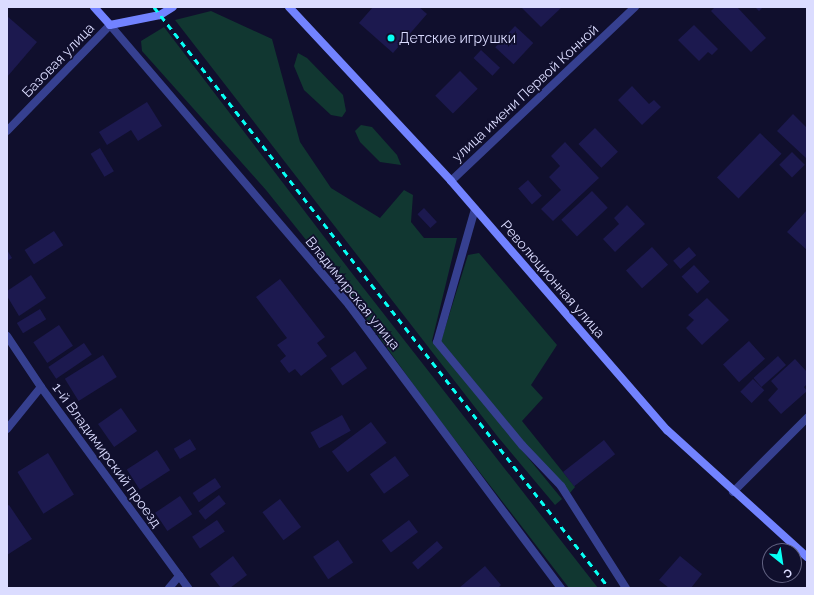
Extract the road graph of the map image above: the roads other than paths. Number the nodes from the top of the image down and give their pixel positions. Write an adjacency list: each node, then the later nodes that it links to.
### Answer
1 (94, 7): 5 (street, Владимирская улица)
2 (173, 7): 5 (street)
3 (289, 7): 7 (street, Революционная улица)
4 (635, 7): 7 (street, улица имени Первой Конной)
5 (110, 25): 6 (street, Базовая улица); 18 (street, Владимирская улица)
6 (7, 131)
7 (451, 181): 8 (street, Революционная улица)
8 (475, 209): 13 (street, Революционная улица); 19 (street)
9 (7, 336): 10 (street, 1-й Владимирский проезд)
10 (41, 387): 12 (street); 15 (street, 1-й Владимирский проезд)
11 (807, 418): 13 (street)
12 (7, 429)
13 (733, 492): 14 (street, Революционная улица)
14 (807, 557)
15 (179, 576): 16 (street); 17 (street, 1-й Владимирский проезд)
16 (169, 588)
17 (188, 588)
18 (561, 588)
19 (626, 588)

